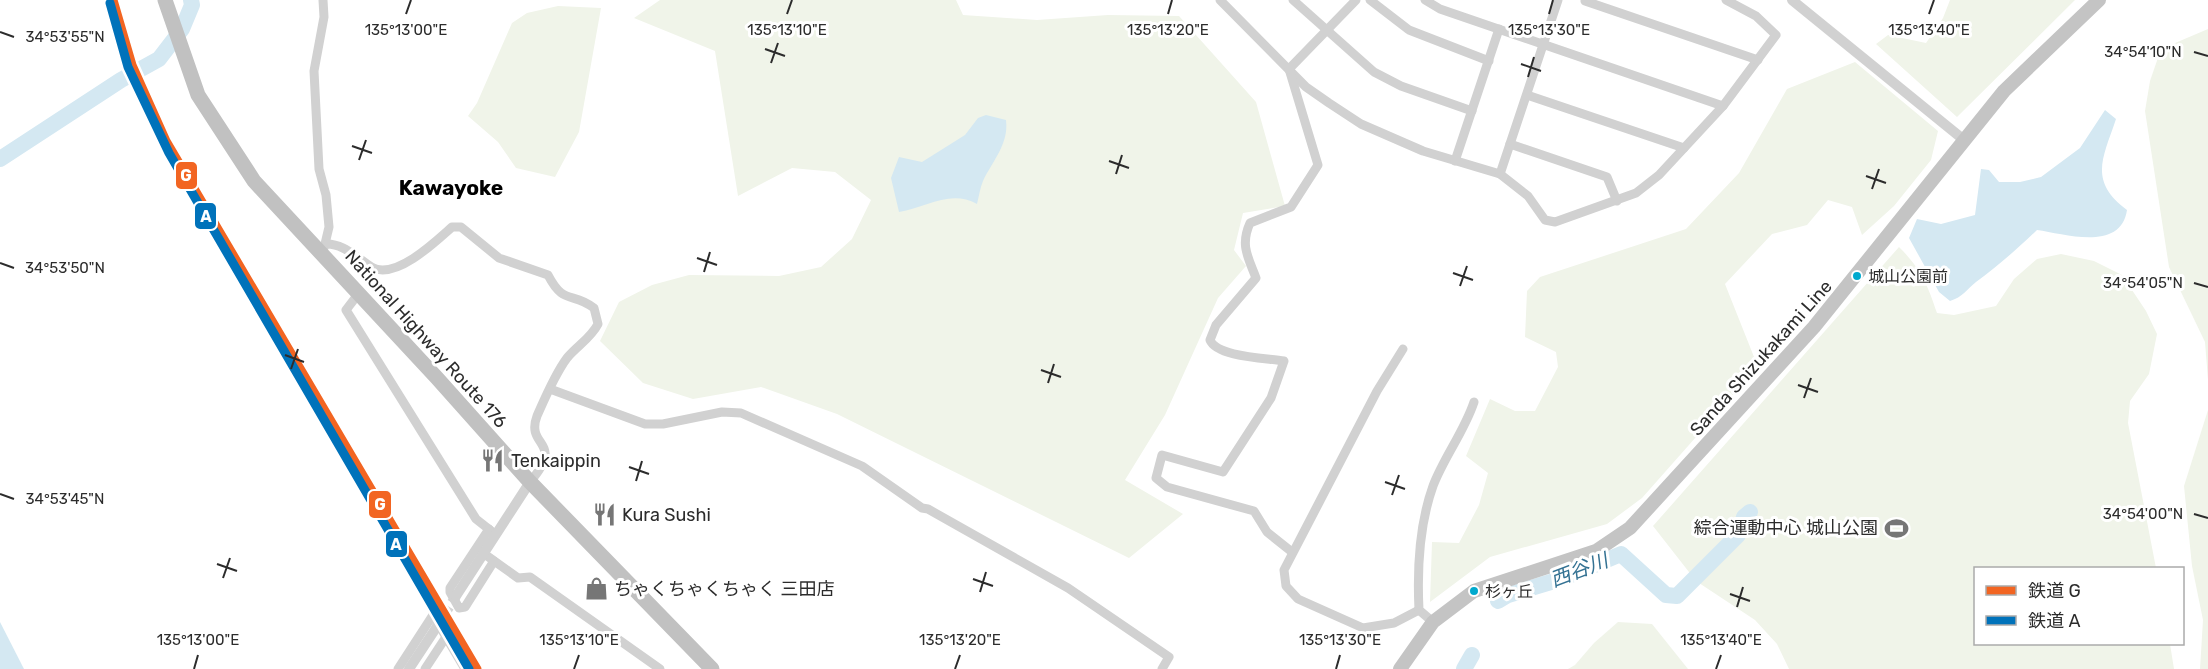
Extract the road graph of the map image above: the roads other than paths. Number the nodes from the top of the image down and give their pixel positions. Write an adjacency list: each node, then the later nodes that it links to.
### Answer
1 (165, 0): 28 (highway, National Highway Route 176)
2 (323, 0): 28 (street)
3 (1220, 0): 18 (street)
4 (1293, 0): 14 (street)
5 (1356, 0): 14 (street)
6 (1370, 0): 17 (street)
7 (1425, 0): 13 (street)
8 (1558, 0): 15 (street)
9 (1584, 0): 16 (street)
10 (1726, 0): 16 (street)
11 (1792, 0): 22 (street)
12 (2099, 0): 22 (main road, Sanda Shizukakami Line)
13 (1499, 30): 15 (street); 17 (street)
14 (1327, 32): 18 (street); 21 (street)
15 (1543, 45): 19 (street); 20 (street)
16 (1758, 60): 20 (street)
17 (1489, 61): 21 (street)
18 (1289, 69): 25 (street); 35 (street)
19 (1527, 95): 23 (street); 24 (street)
20 (1723, 106): 24 (street)
21 (1472, 111): 25 (street)
22 (1964, 140): 40 (main road, Sanda Shizukakami Line)
23 (1510, 144): 26 (street); 27 (street)
24 (1684, 148): 27 (street)
25 (1455, 161): 26 (street)
26 (1500, 174): 27 (street)
27 (1617, 201)
28 (324, 248): 29 (highway, National Highway Route 176); 31 (street)
29 (359, 293): 33 (highway, National Highway Route 176); 34 (street)
30 (1403, 349): 35 (street)
31 (550, 390): 33 (street); 49 (street)
32 (1474, 402): 39 (street)
33 (530, 482): 34 (street); 48 (highway, National Highway Route 176)
34 (492, 532): 36 (street); 37 (street)
35 (1292, 552): 39 (street)
36 (483, 553): 37 (street); 38 (street)
37 (494, 561): 47 (street)
38 (456, 596)
39 (1419, 610): 40 (street)
40 (1433, 622): 50 (main road, Sanda Shizukakami Line)
41 (436, 628): 44 (street)
42 (446, 637): 43 (street); 45 (street); 46 (street)
43 (398, 669)
44 (409, 669)
45 (425, 669)
46 (465, 669)
47 (660, 669)
48 (712, 669)
49 (1162, 669)
50 (1400, 669)

